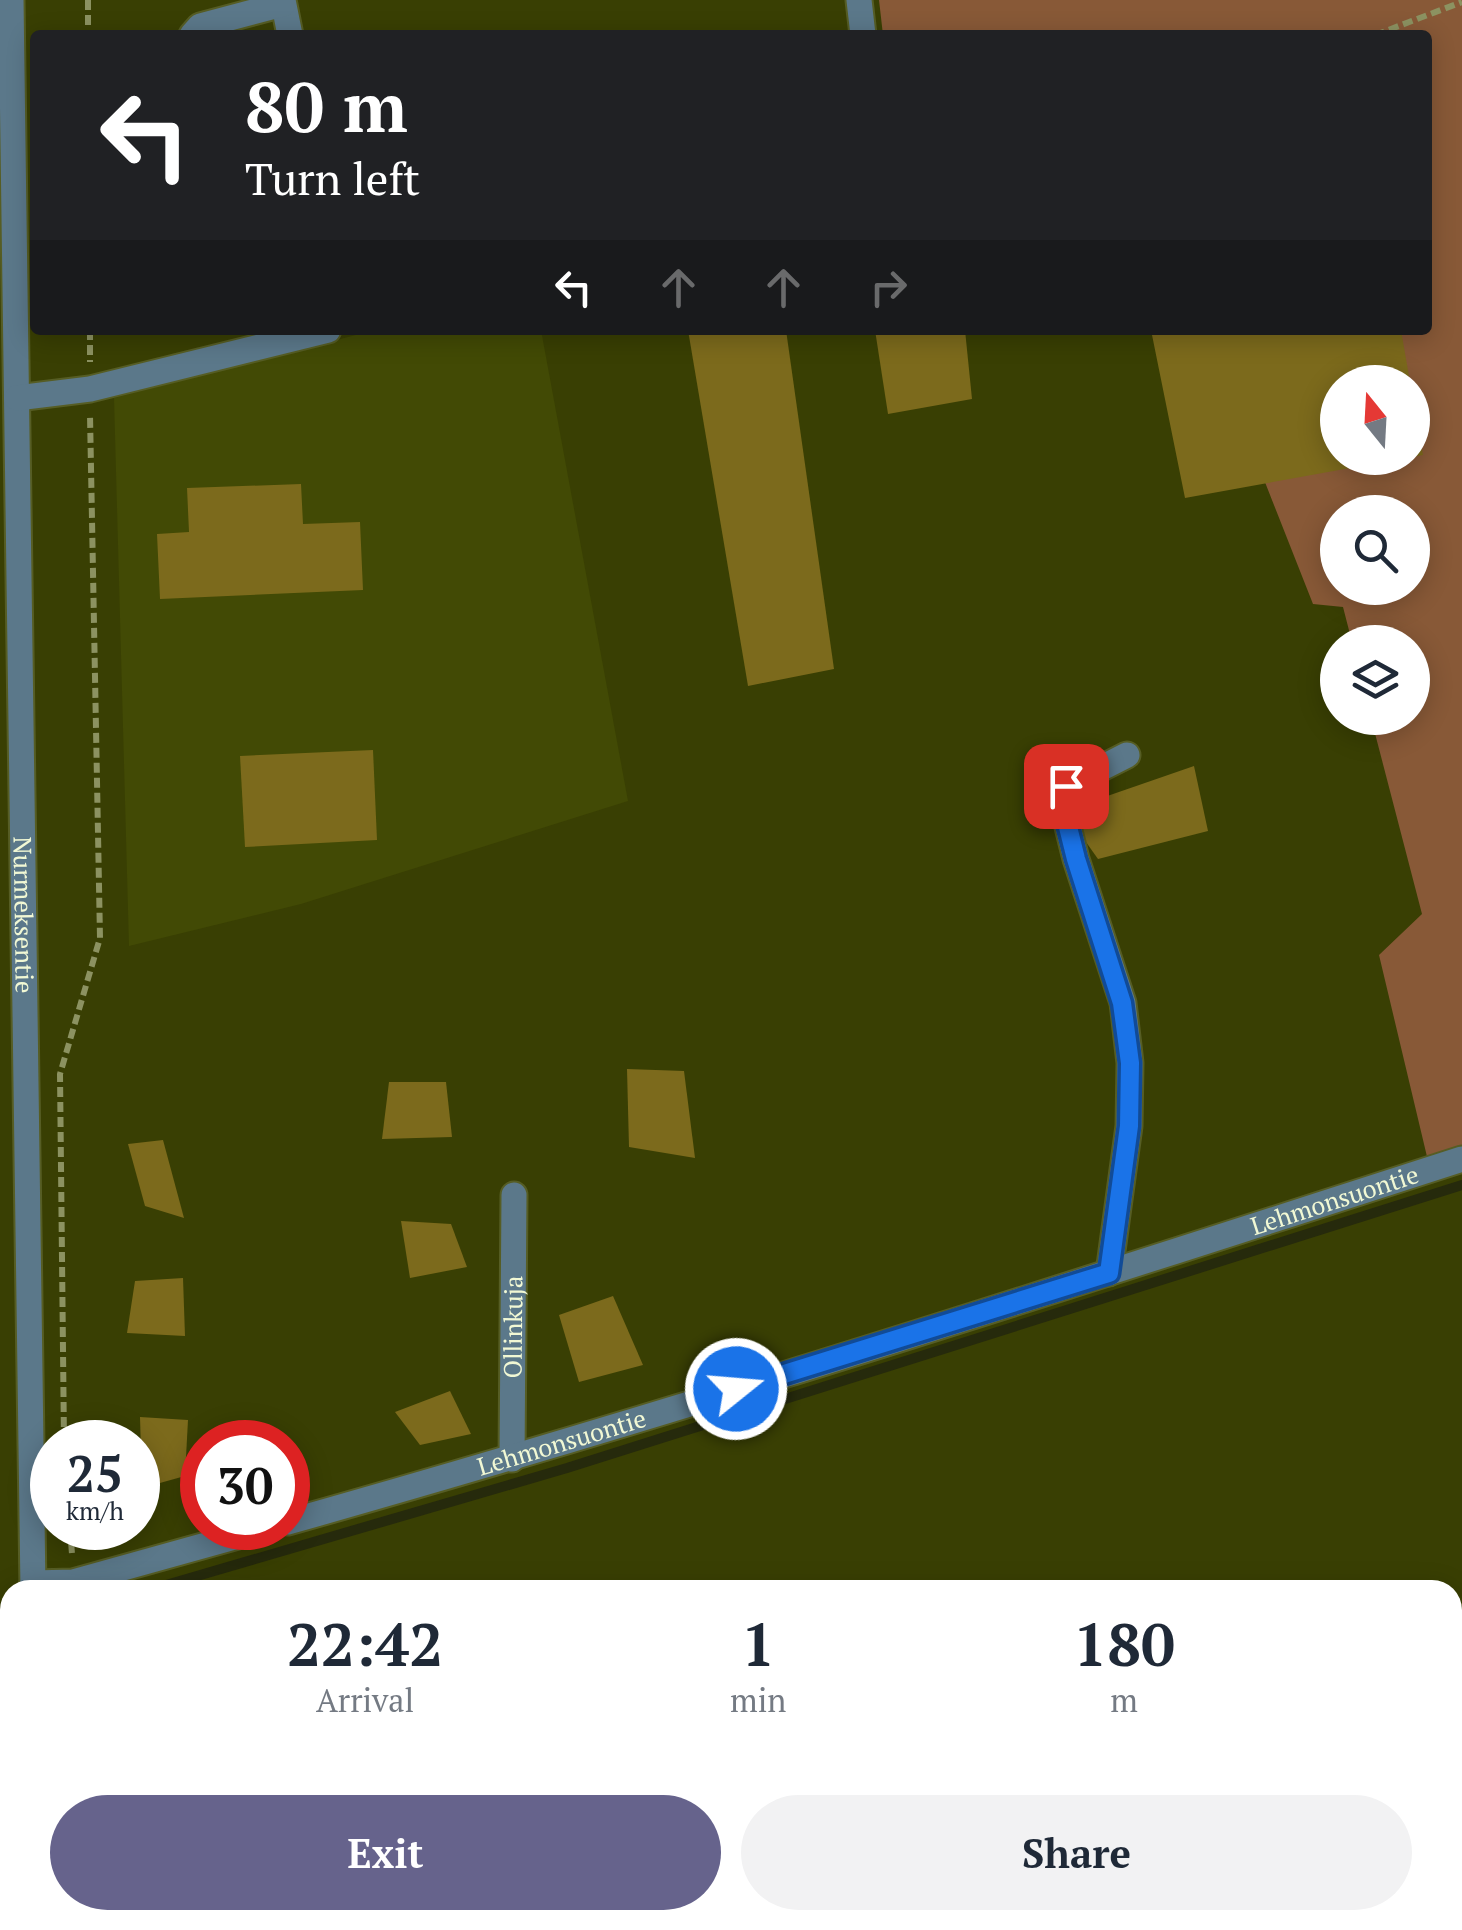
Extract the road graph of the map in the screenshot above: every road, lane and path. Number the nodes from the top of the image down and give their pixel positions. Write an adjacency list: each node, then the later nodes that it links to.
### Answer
1 (11, 0): 14 (street, Nurmeksentie)
2 (88, 0): 6 (path)
3 (860, 0): 9 (street)
4 (283, 2): 7 (street); 8 (street)
5 (1462, 2): 10 (path)
6 (88, 30)
7 (196, 30)
8 (289, 30)
9 (863, 30)
10 (1388, 30)
11 (90, 335): 13 (path)
12 (308, 335): 14 (street)
13 (90, 348)
14 (17, 398): 24 (street, Nurmeksentie)
15 (91, 434): 20 (path)
16 (1127, 755): 19 (street)
17 (1462, 1159): 19 (street, Lehmonsuontie)
18 (514, 1195): 21 (street, Ollinkuja)
19 (1109, 1273): 21 (street, Lehmonsuontie)
20 (64, 1420)
21 (512, 1459): 22 (street, Lehmonsuontie)
22 (310, 1516)
23 (188, 1550): 25 (street)
24 (33, 1580)
25 (80, 1580)

